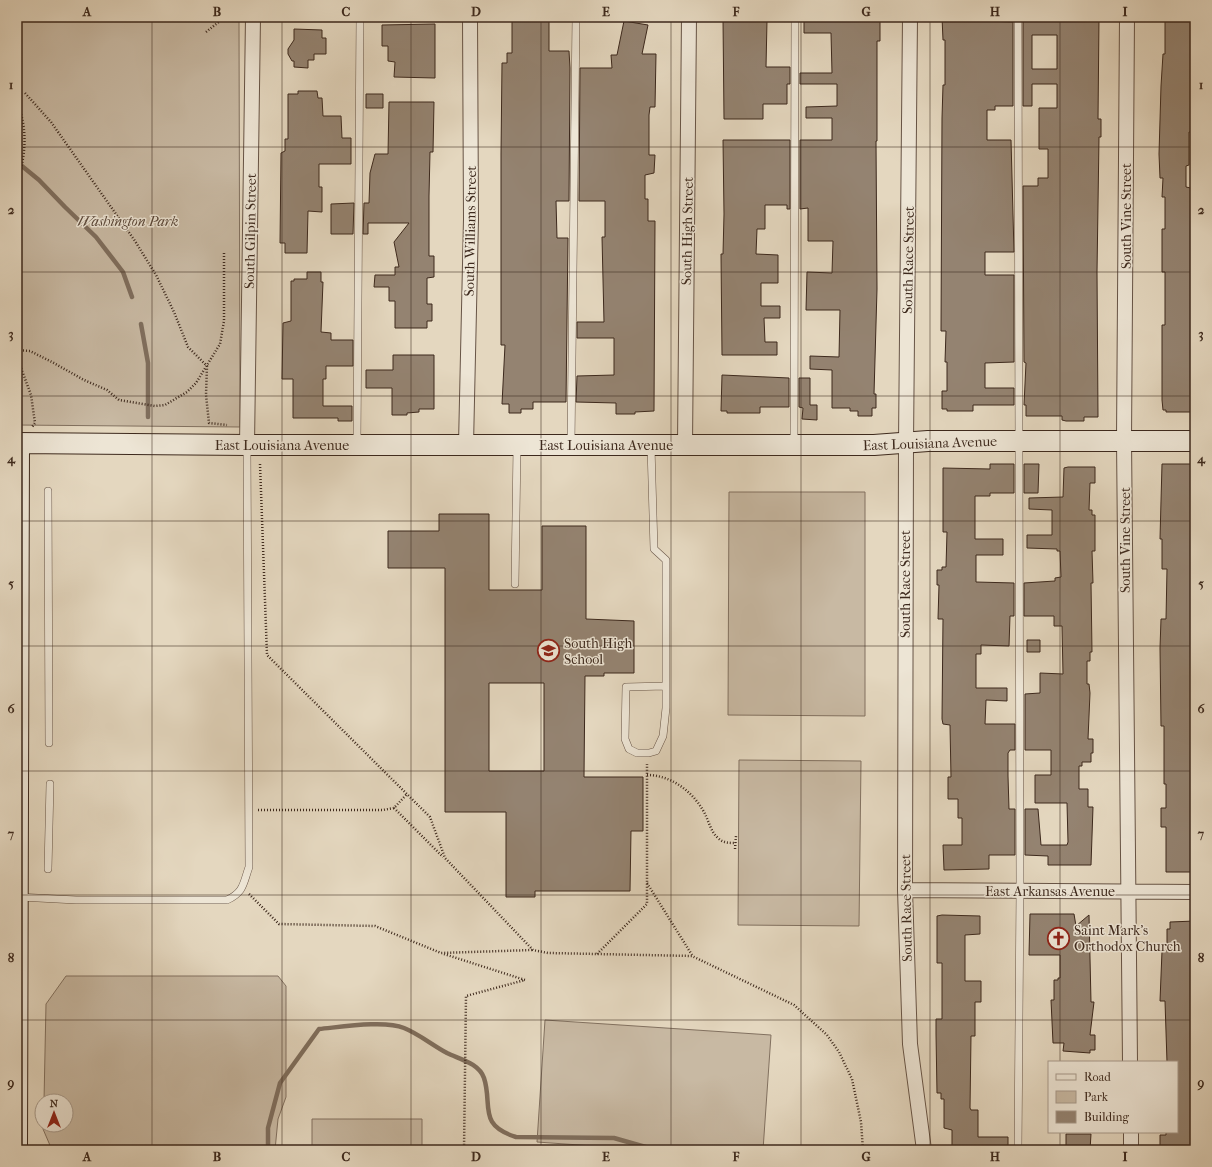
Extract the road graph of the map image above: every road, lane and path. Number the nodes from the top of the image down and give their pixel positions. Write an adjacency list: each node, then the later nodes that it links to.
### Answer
1 (225, 17): 11 (path)
2 (253, 17): 28 (street, South Gilpin Street)
3 (360, 17): 29 (lane)
4 (470, 17): 30 (street, South Williams Street)
5 (576, 17): 32 (lane)
6 (689, 17): 27 (street, South High Street)
7 (795, 17): 33 (lane)
8 (910, 17): 25 (street, South Race Street)
9 (1018, 17): 21 (lane)
10 (1127, 17): 22 (street, South Vine Street)
11 (206, 32)
12 (25, 93): 18 (path)
13 (17, 103): 14 (path)
14 (17, 182)
15 (224, 253): 18 (path)
16 (17, 350): 18 (path)
17 (17, 357): 19 (path)
18 (207, 366): 20 (path)
19 (35, 423)
20 (227, 425)
21 (1017, 440): 22 (street, East Louisiana Avenue); 25 (street, East Louisiana Avenue); 53 (lane)
22 (1124, 440): 23 (street, East Louisiana Avenue); 54 (street, South Vine Street)
23 (1195, 441)
24 (18, 443): 28 (street, East Louisiana Avenue); 56 (street)
25 (906, 443): 33 (street, East Louisiana Avenue); 52 (street, South Race Street)
26 (651, 444): 27 (street, East Louisiana Avenue); 32 (street, East Louisiana Avenue); 37 (lane)
27 (685, 444): 33 (street, East Louisiana Avenue)
28 (247, 445): 29 (street, East Louisiana Avenue); 51 (lane)
29 (357, 445): 30 (street, East Louisiana Avenue)
30 (466, 445): 31 (street, East Louisiana Avenue)
31 (517, 445): 32 (street, East Louisiana Avenue); 36 (lane)
32 (571, 445)
33 (794, 445)
34 (260, 464): 42 (path)
35 (48, 491): 38 (lane)
36 (515, 584)
37 (665, 686): 39 (lane); 39 (lane)
38 (49, 743)
39 (647, 753): 40 (path)
40 (647, 775): 46 (path); 50 (path)
41 (50, 784): 49 (lane)
42 (407, 794): 43 (path); 48 (path)
43 (394, 808): 44 (path); 48 (path)
44 (255, 810)
45 (736, 836): 46 (path)
46 (737, 843): 47 (path)
47 (735, 850)
48 (444, 858): 57 (path)
49 (48, 869)
50 (647, 882): 59 (path); 60 (path)
51 (242, 888): 56 (lane); 58 (path)
52 (905, 890): 53 (street, East Arkansas Avenue); 66 (street, South Race Street)
53 (1020, 890): 54 (street, East Arkansas Avenue); 67 (lane)
54 (1127, 891): 55 (street, East Arkansas Avenue); 61 (street, South Vine Street)
55 (1195, 892)
56 (17, 897): 63 (street)
57 (533, 950): 58 (path); 59 (path)
58 (442, 953): 64 (path)
59 (597, 954): 60 (path)
60 (692, 956): 65 (path)
61 (1130, 1061)
62 (1131, 1133): 68 (street)
63 (17, 1150)
64 (464, 1150)
65 (863, 1150)
66 (924, 1150)
67 (1018, 1150)
68 (1131, 1150)

